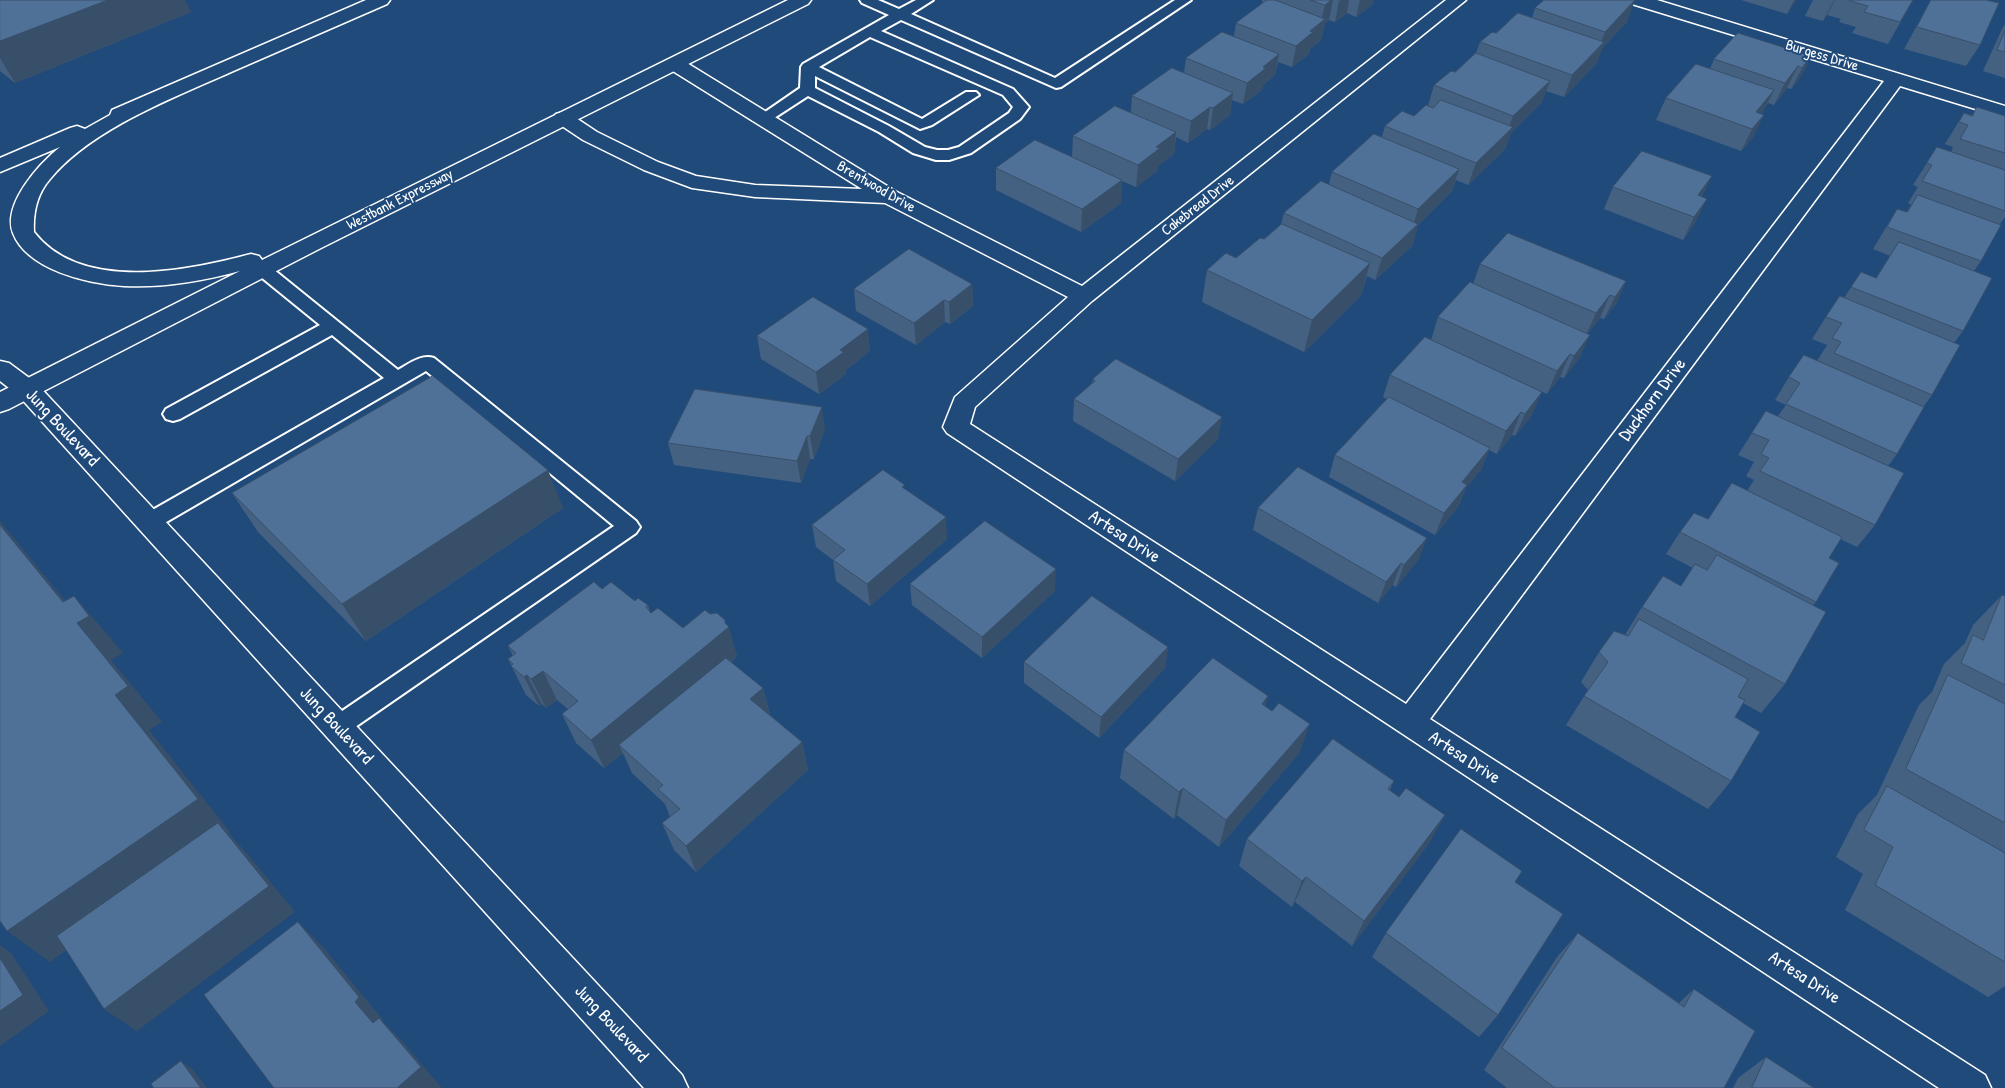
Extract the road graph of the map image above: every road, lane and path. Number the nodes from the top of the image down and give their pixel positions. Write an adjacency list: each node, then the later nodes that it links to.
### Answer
1 (381, 0): 15 (main road)
2 (802, 0): 10 (main road, Westbank Expressway)
3 (867, 0): 8 (lane)
4 (926, 0): 8 (lane)
5 (1184, 0): 8 (lane)
6 (1457, 0): 23 (main road, Cakebread Drive)
7 (1638, 0): 12 (main road, Burgess Drive)
8 (900, 15): 9 (lane)
9 (870, 32): 11 (lane); 13 (lane)
10 (675, 64): 17 (main road, Westbank Expressway); 18 (main road, Brentwood Drive)
11 (808, 67): 13 (lane); 14 (lane)
12 (1896, 79): 16 (main road, Burgess Drive); 32 (main road, Duckhorn Drive)
13 (807, 90): 18 (lane)
14 (971, 95)
15 (136, 107): 19 (main road); 21 (main road)
16 (2005, 112)
17 (563, 118): 20 (main road); 21 (main road, Westbank Expressway)
18 (763, 119): 20 (main road, Brentwood Drive)
19 (0, 166)
20 (889, 197): 23 (main road, Brentwood Drive)
21 (313, 243): 22 (main road, Westbank Expressway)
22 (262, 269): 24 (lane); 27 (main road, Westbank Expressway)
23 (1084, 296): 30 (main road, Cakebread Drive)
24 (333, 326): 26 (lane); 29 (lane)
25 (0, 368): 27 (main road, Jung Boulevard)
26 (397, 379): 31 (lane); 33 (lane)
27 (27, 389): 28 (main road, Westbank Expressway); 31 (main road, Jung Boulevard)
28 (0, 403)
29 (173, 414)
30 (956, 427): 32 (main road, Artesa Drive)
31 (149, 522): 33 (main road, Jung Boulevard)
32 (1410, 722): 35 (main road, Artesa Drive)
33 (337, 727): 34 (main road, Jung Boulevard)
34 (669, 1088)
35 (1972, 1088)

